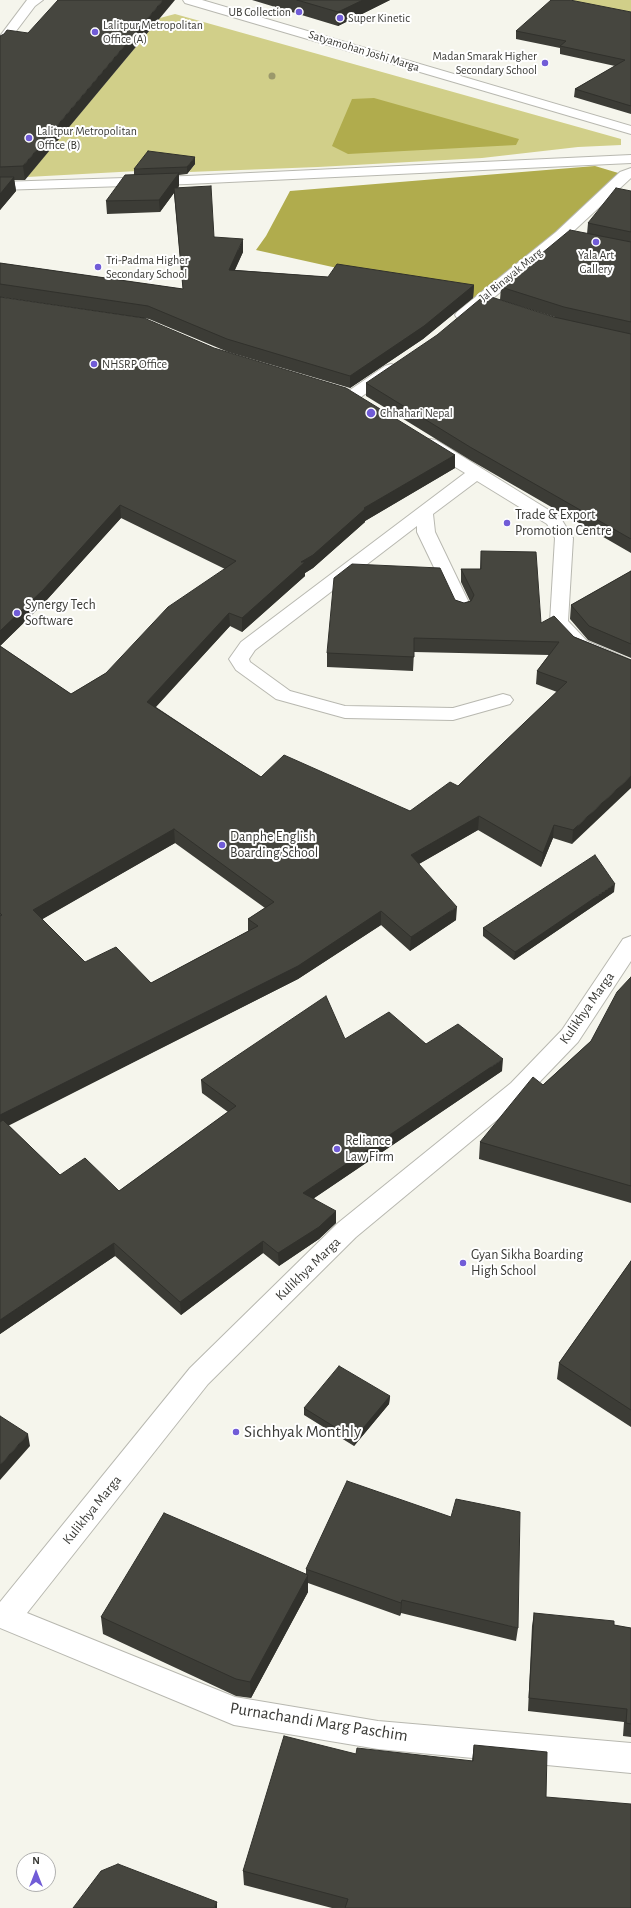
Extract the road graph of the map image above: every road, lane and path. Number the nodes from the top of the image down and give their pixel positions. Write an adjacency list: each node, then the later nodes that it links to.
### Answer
1 (37, 0): 3 (lane)
2 (189, 0): 4 (street, Satyamohan Joshi Marga)
3 (0, 44)
4 (631, 130)
5 (631, 160): 7 (street)
6 (631, 172): 8 (street, Jal Binayak Marg)
7 (0, 186)
8 (561, 235): 9 (lane); 10 (street, Jal Binayak Marg)
9 (576, 238)
10 (453, 324)
11 (404, 360): 12 (street)
12 (316, 385)
13 (418, 436): 14 (street)
14 (477, 473): 15 (street); 17 (street)
15 (424, 512): 16 (street); 18 (street)
16 (463, 609)
17 (631, 667)
18 (503, 700)
19 (631, 944): 20 (street, Kulikhya Marga)
20 (3, 1616): 21 (street, Purnachandi Marg Paschim)
21 (631, 1758)

